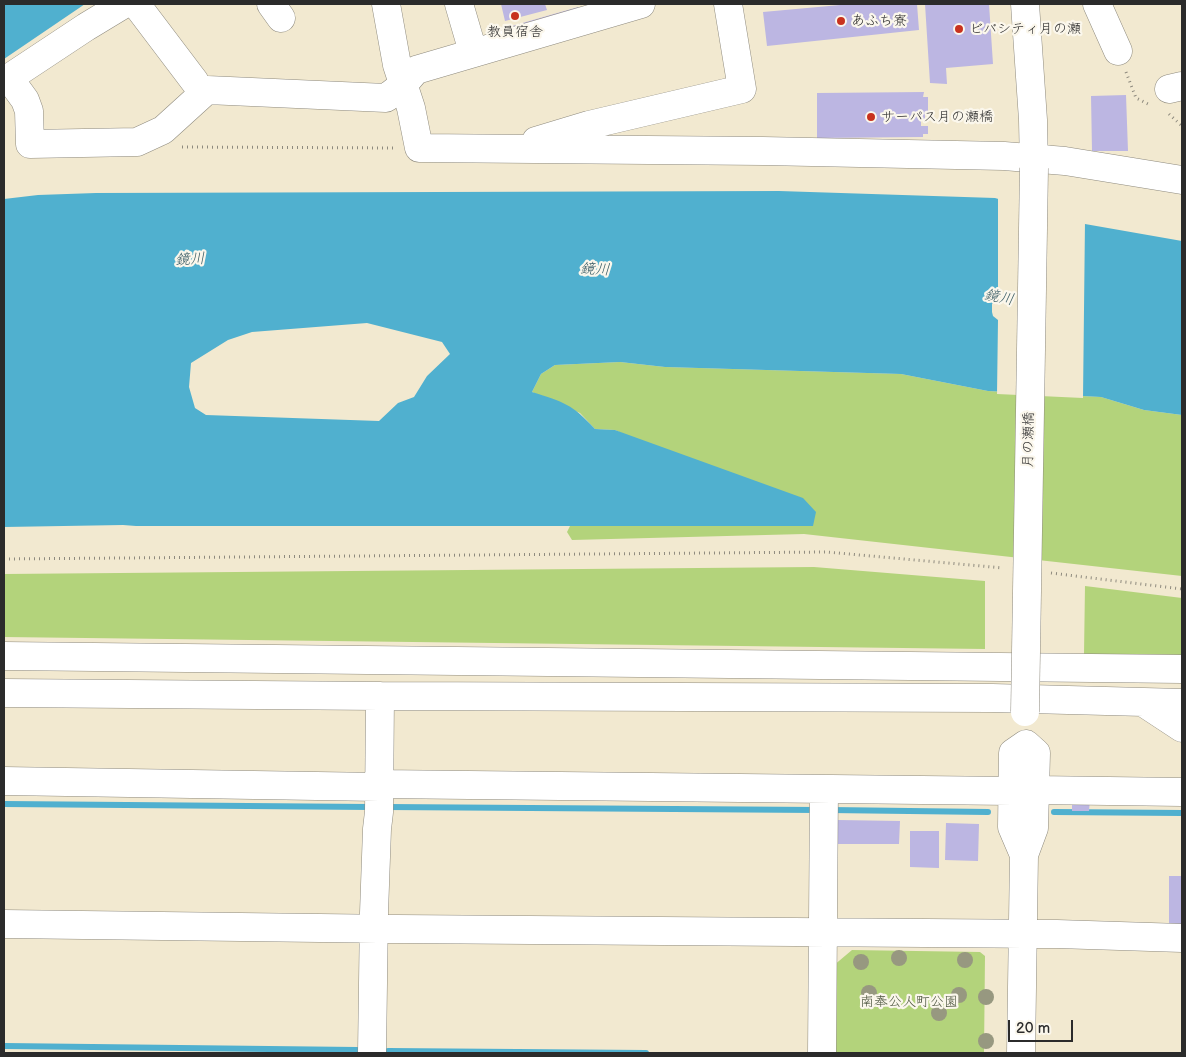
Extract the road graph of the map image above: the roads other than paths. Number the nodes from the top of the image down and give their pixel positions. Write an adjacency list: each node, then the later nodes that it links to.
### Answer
1 (124, 4): 13 (street)
2 (136, 4): 12 (street)
3 (386, 4): 13 (street)
4 (459, 4): 11 (street)
5 (641, 4): 9 (street)
6 (728, 4): 14 (street)
7 (1025, 4): 15 (street, 月の瀬橋)
8 (1097, 4): 10 (street)
9 (590, 11): 11 (street)
10 (1118, 51)
11 (473, 52): 13 (street)
12 (195, 82)
13 (404, 84): 14 (street)
14 (508, 149): 15 (street)
15 (1034, 163): 16 (street); 27 (street, 月の瀬橋, bridge)
16 (1182, 180)
17 (4, 656): 18 (street)
18 (1182, 669)
19 (4, 693): 20 (street)
20 (380, 696): 21 (street); 25 (street)
21 (1144, 703): 22 (street); 23 (street)
22 (1182, 703)
23 (1182, 728)
24 (4, 781): 25 (street)
25 (379, 785): 26 (street); 30 (street)
26 (824, 789): 27 (street); 31 (street)
27 (1024, 791): 28 (street); 32 (street)
28 (1182, 792)
29 (4, 924): 30 (street)
30 (374, 929): 31 (street); 34 (street)
31 (822, 933): 32 (street); 35 (street)
32 (1023, 934): 33 (street); 36 (street)
33 (1182, 938)
34 (372, 1053)
35 (822, 1053)
36 (1021, 1053)

